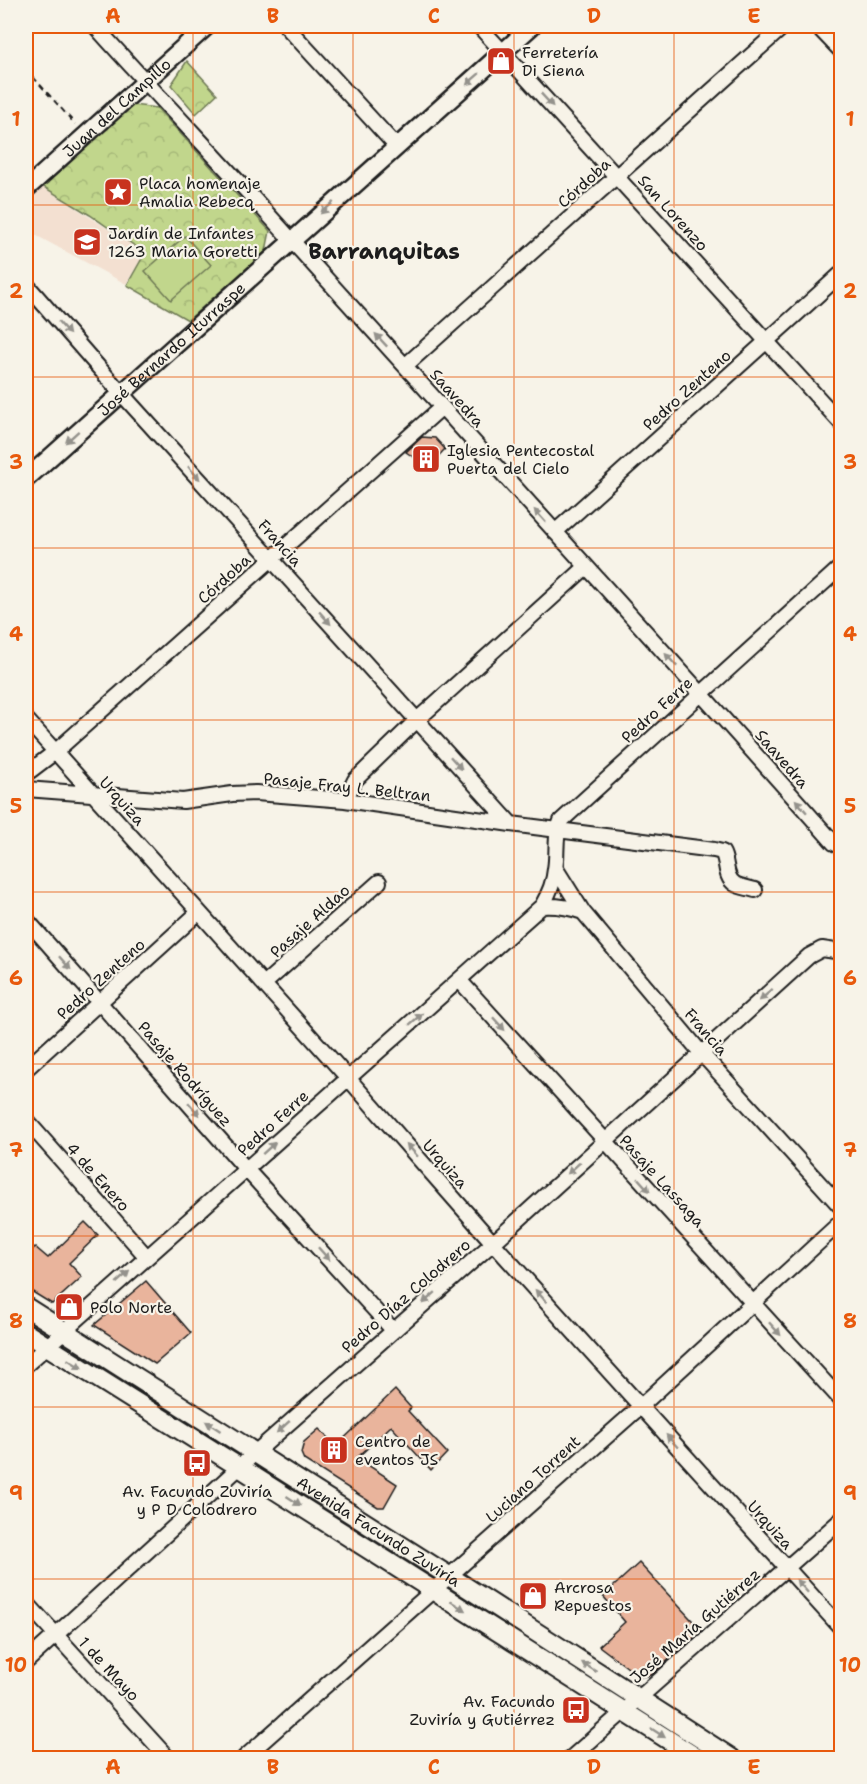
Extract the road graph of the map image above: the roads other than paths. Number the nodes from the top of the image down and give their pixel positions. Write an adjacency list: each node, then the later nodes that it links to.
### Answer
1 (95, 26): 10 (street, Saavedra)
2 (207, 26): 10 (street, Juan del Campillo)
3 (286, 26): 11 (street)
4 (479, 26): 8 (street, San Lorenzo)
5 (532, 26): 8 (street, José Bernardo Iturraspe)
6 (784, 26): 12 (street, Córdoba)
7 (817, 26): 9 (street)
8 (503, 52): 11 (street, José Bernardo Iturraspe, one-way to 11); 12 (street, San Lorenzo, one-way to 12)
9 (842, 52)
10 (144, 81): 13 (street, Juan del Campillo); 14 (street, Saavedra)
11 (396, 146): 14 (street, José Bernardo Iturraspe, one-way to 14)
12 (617, 176): 17 (street, San Lorenzo); 18 (street, Córdoba)
13 (26, 189)
14 (291, 239): 18 (street, Saavedra, one-way to 14); 19 (street, José Bernardo Iturraspe)
15 (842, 273): 17 (street, Pedro Zenteno)
16 (26, 284): 19 (street, Francia, one-way to 19)
17 (767, 340): 21 (street, San Lorenzo); 23 (street, Pedro Zenteno)
18 (405, 366): 20 (street, Saavedra)
19 (121, 393): 22 (street, José Bernardo Iturraspe, one-way to 22); 24 (street, Francia, one-way to 24)
20 (442, 407): 23 (street, Saavedra, one-way to 20); 24 (street, Córdoba)
21 (842, 424)
22 (26, 479)
23 (555, 532): 26 (street, Saavedra)
24 (272, 559): 29 (street, Francia, one-way to 29); 30 (street, Córdoba)
25 (842, 566): 27 (street, Pedro Ferre)
26 (586, 567): 27 (street, Saavedra, one-way to 26); 29 (street)
27 (701, 692): 36 (street, Pedro Ferre); 37 (street, Saavedra, one-way to 27)
28 (26, 719): 30 (street, Urquiza)
29 (417, 720): 34 (street); 35 (street, Francia, one-way to 35)
30 (55, 752): 31 (street, Córdoba); 33 (street, Urquiza)
31 (26, 774)
32 (26, 789): 33 (street, Pasaje Fray L. Beltran)
33 (95, 795): 34 (street, Pasaje Fray L. Beltran); 43 (street, Urquiza)
34 (345, 800): 35 (street, Pasaje Fray L. Beltran)
35 (511, 824): 36 (street, Pasaje Fray L. Beltran)
36 (557, 829): 38 (street, Pedro Ferre); 40 (street, Pasaje Fray L. Beltran)
37 (842, 847)
38 (556, 869): 41 (street, Pedro Ferre); 42 (street, Francia)
39 (379, 882): 47 (street, Pasaje Aldao)
40 (755, 890)
41 (542, 906): 42 (street); 46 (street, Pedro Ferre)
42 (583, 912): 49 (street, Francia)
43 (198, 913): 47 (street, Urquiza); 48 (street, Pedro Zenteno)
44 (26, 919): 48 (street, Pasaje Rodríguez, one-way to 48)
45 (842, 952): 49 (street, Pedro Díaz Colodrero, one-way to 49)
46 (460, 981): 51 (street, Pedro Ferre, one-way to 46); 53 (street, Pasaje Lassaga, one-way to 53)
47 (264, 984): 51 (street, Urquiza)
48 (99, 1002): 50 (street, Pedro Zenteno); 54 (street, Pasaje Rodríguez, one-way to 54)
49 (702, 1054): 53 (street, Pedro Díaz Colodrero); 55 (street, Francia)
50 (26, 1069)
51 (348, 1078): 54 (street, Pedro Ferre, one-way to 51); 57 (street, Urquiza, one-way to 51)
52 (26, 1120): 58 (street, 4 de Enero)
53 (604, 1141): 57 (street, Pedro Díaz Colodrero, one-way to 57); 59 (street, Pasaje Lassaga, one-way to 59)
54 (246, 1168): 58 (street, Pedro Ferre); 62 (street, Pasaje Rodríguez, one-way to 62)
55 (842, 1208)
56 (842, 1221): 59 (street, Luciano Torrent)
57 (493, 1243): 62 (street, Pedro Díaz Colodrero, one-way to 62); 67 (street, Urquiza, one-way to 57)
58 (146, 1256): 61 (street, Pedro Ferre, one-way to 58)
59 (752, 1303): 66 (street, Pasaje Lassaga, one-way to 66); 67 (street, Luciano Torrent)
60 (26, 1307): 61 (main road, Avenida Facundo Zuviría)
61 (64, 1330): 64 (street, Pedro Ferre); 68 (main road, Avenida Facundo Zuviría, one-way to 61)
62 (393, 1330): 68 (street, Pedro Díaz Colodrero, one-way to 68)
63 (26, 1333): 64 (main road, Avenida Facundo Zuviría)
64 (46, 1346): 65 (street, Pedro Ferre); 69 (main road, Avenida Facundo Zuviría, one-way to 69)
65 (26, 1365)
66 (842, 1401)
67 (640, 1406): 71 (street, Urquiza, one-way to 67); 72 (street, Luciano Torrent)
68 (255, 1453): 69 (street, Pedro Díaz Colodrero); 72 (main road, Avenida Facundo Zuviría)
69 (240, 1467): 73 (main road, Avenida Facundo Zuviría, one-way to 73); 76 (street, Pedro Díaz Colodrero)
70 (842, 1519): 71 (street, José María Gutiérrez)
71 (786, 1568): 75 (street, Urquiza, one-way to 71); 78 (street, José María Gutiérrez)
72 (449, 1576): 73 (street, Luciano Torrent); 78 (main road, Avenida Facundo Zuviría, one-way to 72)
73 (433, 1590): 79 (main road, Avenida Facundo Zuviría, one-way to 79); 81 (street, Luciano Torrent)
74 (26, 1602): 76 (street, 1 de Mayo)
75 (842, 1629)
76 (55, 1635): 77 (street, Pedro Díaz Colodrero); 80 (street, 1 de Mayo)
77 (26, 1662)
78 (638, 1698): 79 (street, José María Gutiérrez); 84 (main road, Avenida Facundo Zuviría)
79 (624, 1711): 82 (street, José María Gutiérrez); 83 (main road, Avenida Facundo Zuviría, one-way to 83)
80 (168, 1758)
81 (244, 1758)
82 (571, 1758)
83 (697, 1758)
84 (732, 1758)

